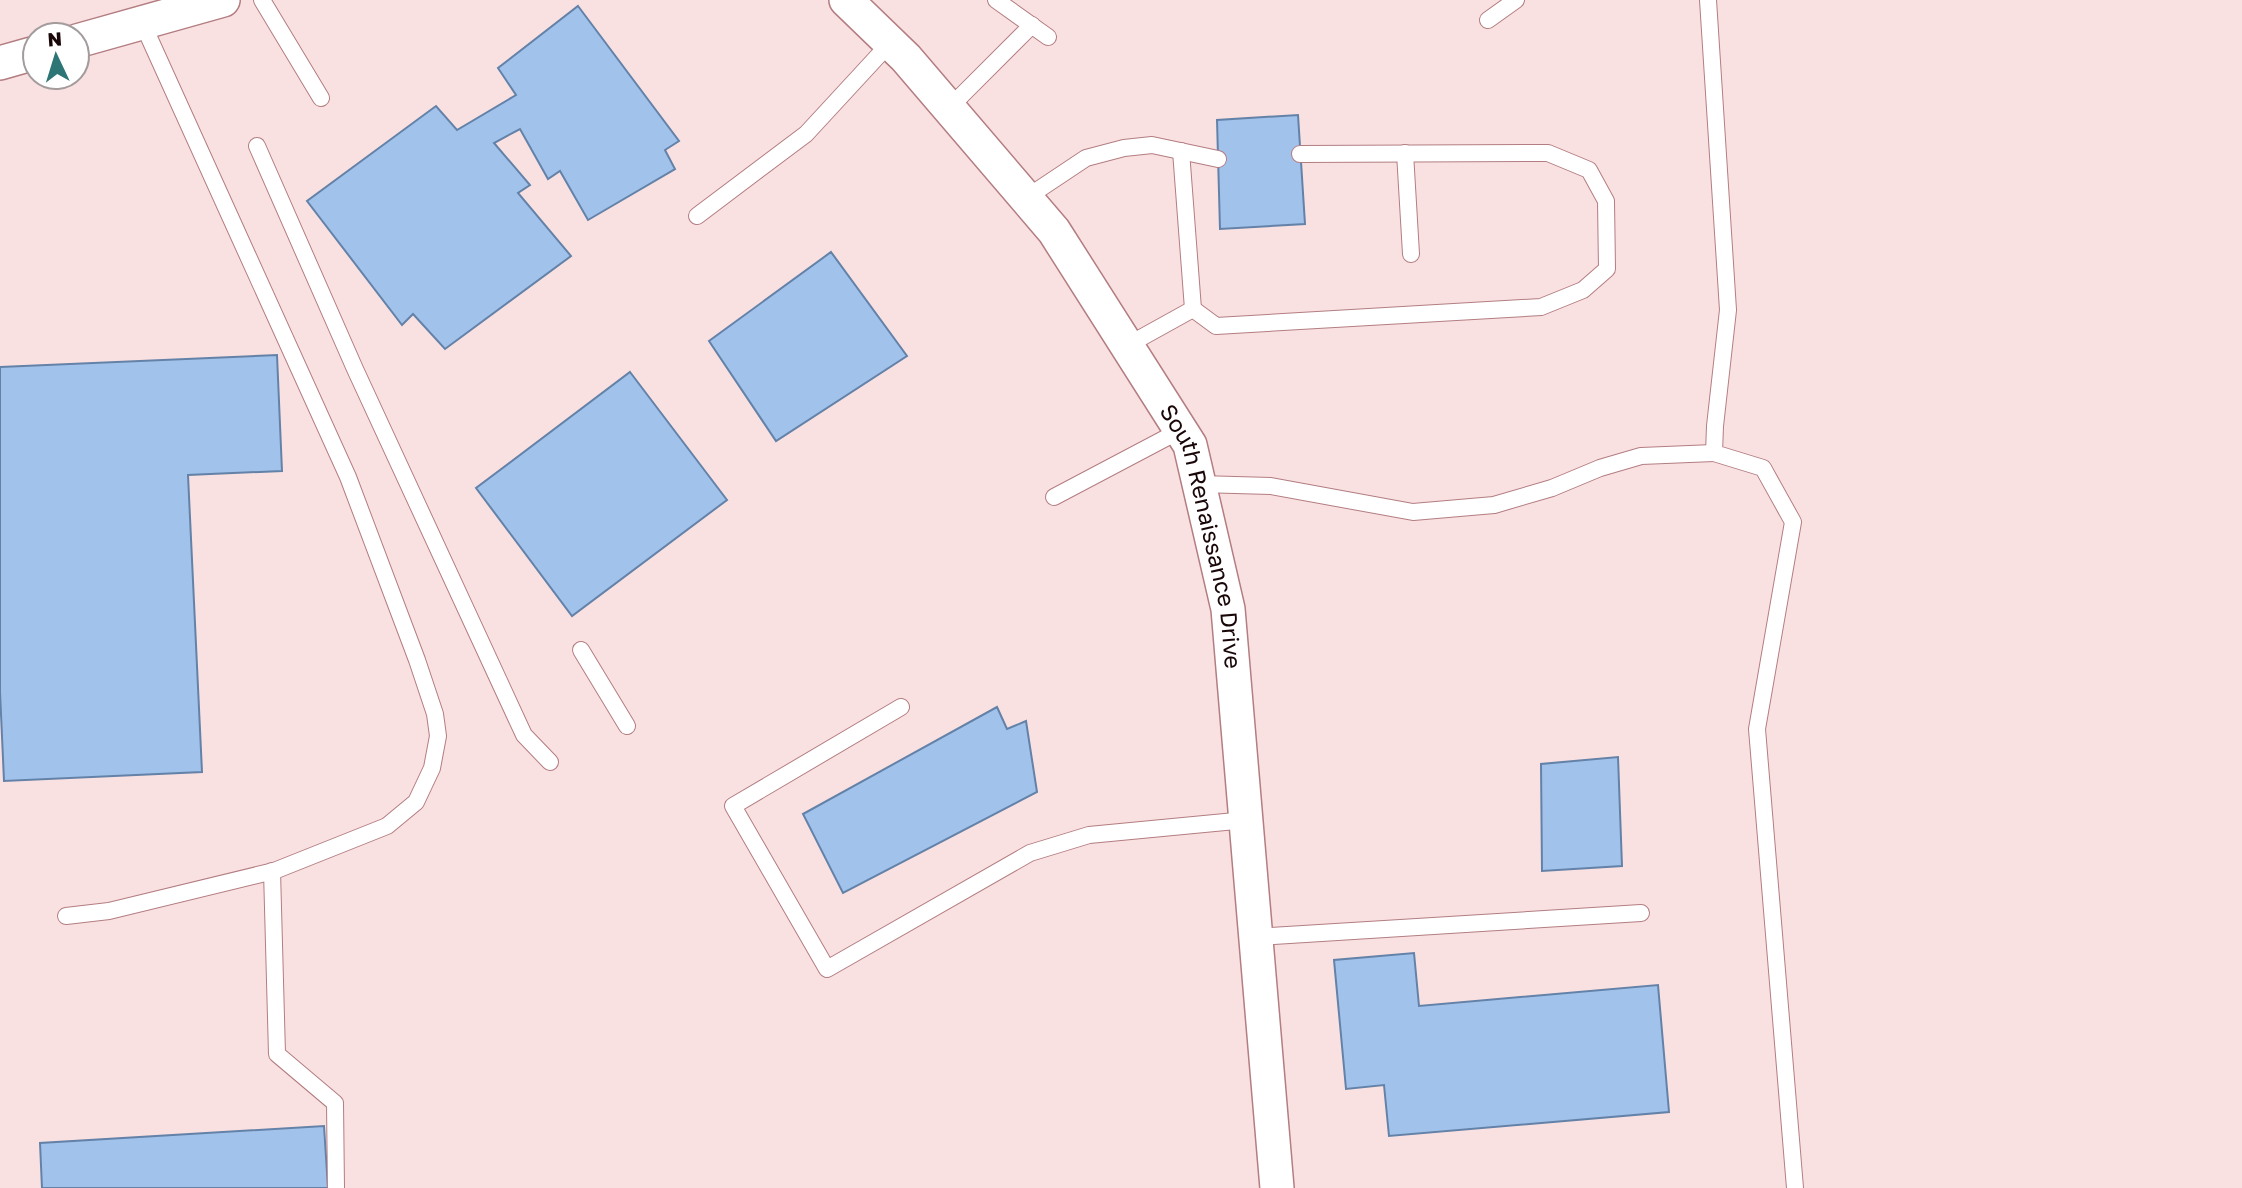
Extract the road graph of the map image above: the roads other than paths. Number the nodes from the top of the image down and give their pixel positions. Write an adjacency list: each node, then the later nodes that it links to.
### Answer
1 (223, 0): 8 (street)
2 (262, 0): 15 (lane)
3 (846, 0): 12 (street, South Renaissance Drive)
4 (996, 0): 9 (lane)
5 (1516, 0): 7 (lane)
6 (1708, 0): 28 (lane)
7 (1488, 20)
8 (142, 22): 10 (street); 36 (lane)
9 (1032, 25): 11 (lane); 16 (lane)
10 (91, 37)
11 (1048, 37)
12 (890, 43): 16 (street, South Renaissance Drive); 23 (lane)
13 (21, 57): 14 (street)
14 (0, 63)
15 (321, 98)
16 (949, 108): 22 (street, South Renaissance Drive)
17 (257, 146): 34 (lane)
18 (1181, 151): 21 (lane); 22 (lane); 25 (lane)
19 (1405, 153): 20 (lane); 24 (lane); 25 (lane)
20 (1300, 154)
21 (1218, 159)
22 (1026, 198): 26 (street, South Renaissance Drive)
23 (697, 216)
24 (1411, 254)
25 (1193, 309): 26 (lane)
26 (1128, 345): 27 (street, South Renaissance Drive)
27 (1181, 430): 29 (street, South Renaissance Drive); 30 (lane)
28 (1714, 453): 29 (lane); 42 (lane)
29 (1199, 484): 35 (street, South Renaissance Drive)
30 (1054, 497)
31 (581, 650): 33 (lane)
32 (901, 707): 35 (lane)
33 (627, 726)
34 (550, 762)
35 (1246, 820): 39 (street, South Renaissance Drive)
36 (272, 871): 38 (lane); 40 (lane)
37 (1641, 913): 39 (lane)
38 (66, 916)
39 (1256, 937): 41 (street, South Renaissance Drive)
40 (336, 1188)
41 (1277, 1188)
42 (1795, 1188)

